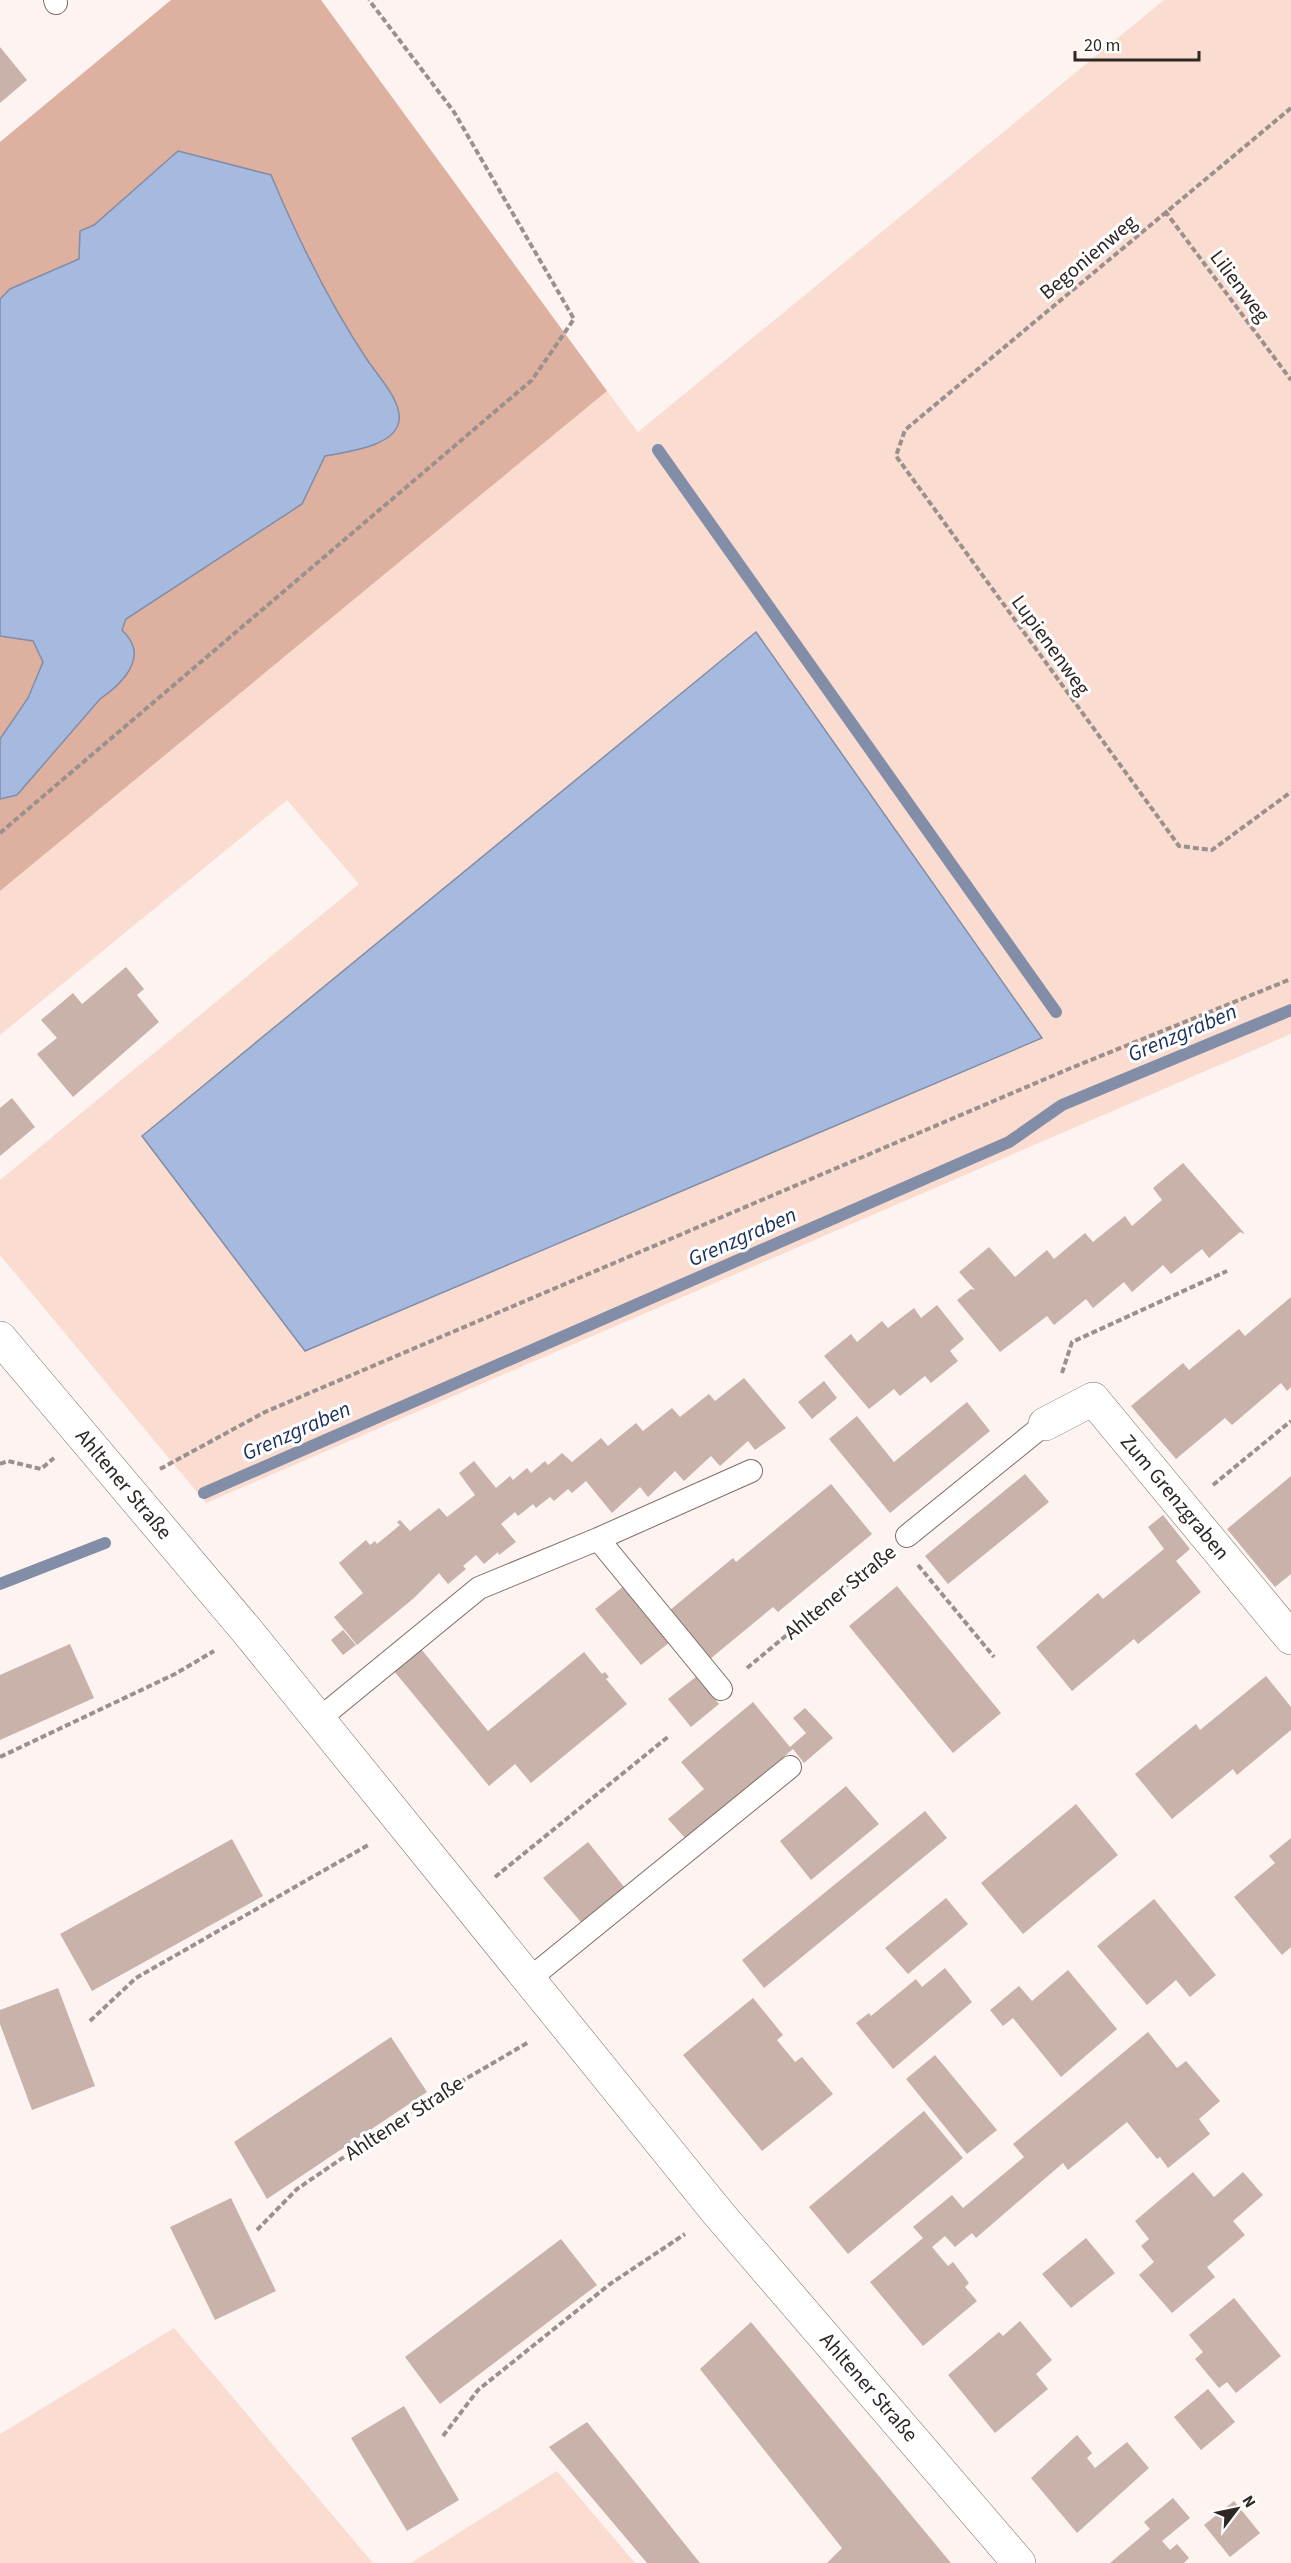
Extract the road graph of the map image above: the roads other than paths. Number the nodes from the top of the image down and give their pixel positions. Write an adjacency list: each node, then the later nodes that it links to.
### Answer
1 (0, 1338): 8 (main road, Ahltener Straße)
2 (1045, 1424): 5 (lane); 6 (main road, Zum Grenzgraben)
3 (751, 1471): 4 (lane)
4 (598, 1539): 7 (lane); 8 (lane)
5 (899, 1543)
6 (1291, 1638)
7 (721, 1689)
8 (319, 1719): 10 (main road, Ahltener Straße)
9 (790, 1767): 10 (lane)
10 (528, 1980): 11 (main road, Ahltener Straße)
11 (1019, 2563)

